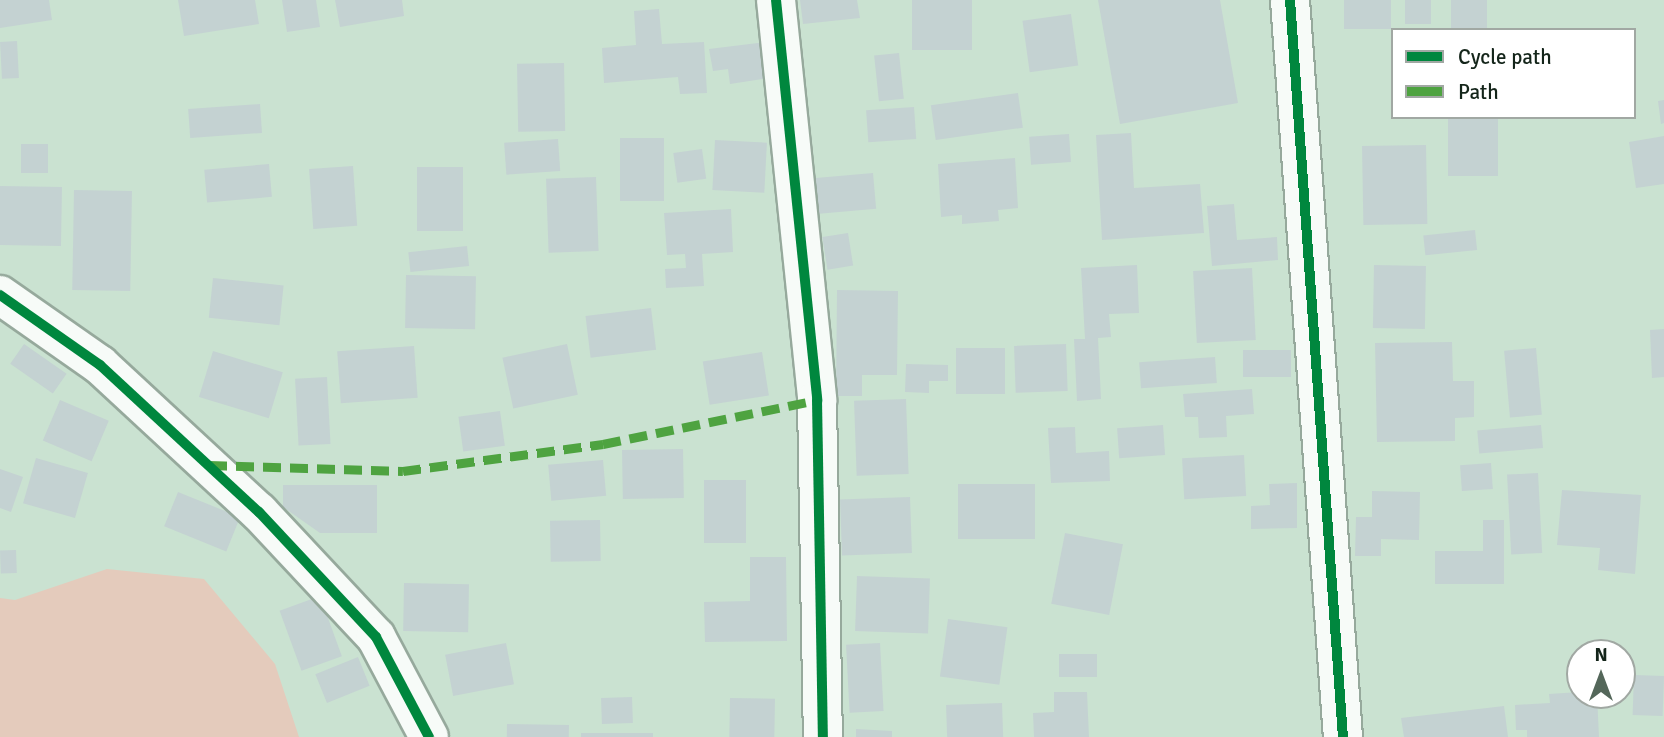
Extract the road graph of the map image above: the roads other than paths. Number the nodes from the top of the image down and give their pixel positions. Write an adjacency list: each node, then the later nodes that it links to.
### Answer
1 (776, 0): 5 (street)
2 (1290, 0): 6 (street)
3 (0, 295): 4 (street)
4 (429, 737)
5 (823, 737)
6 (1343, 737)

